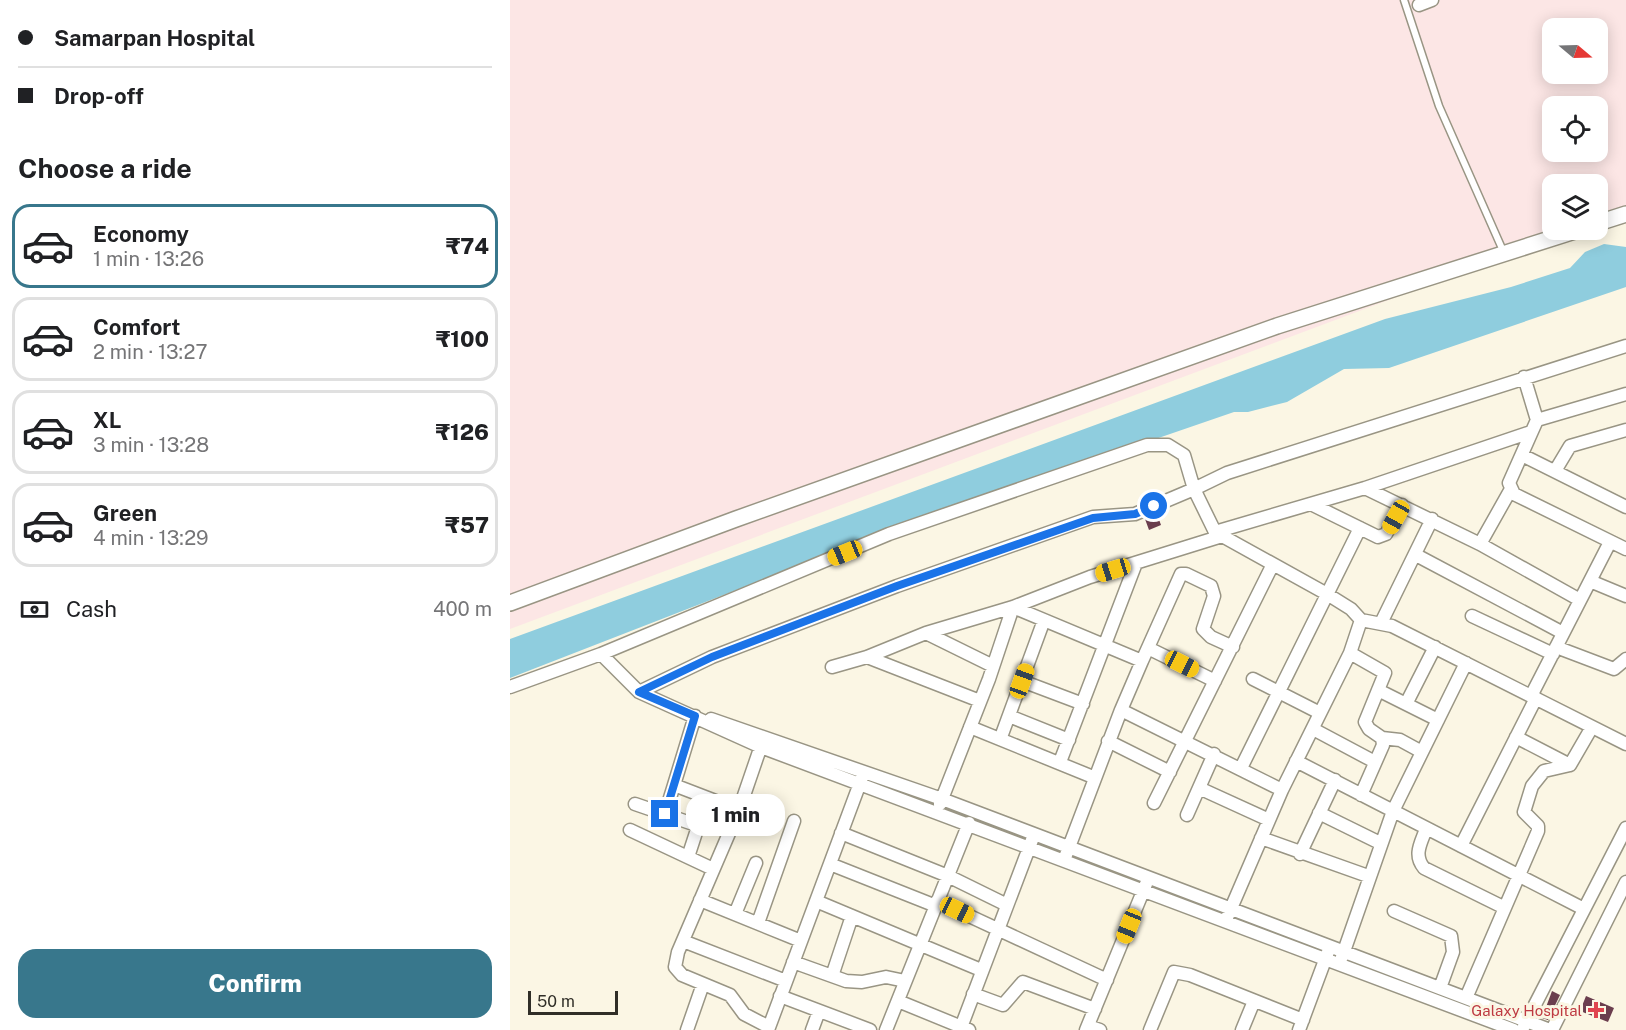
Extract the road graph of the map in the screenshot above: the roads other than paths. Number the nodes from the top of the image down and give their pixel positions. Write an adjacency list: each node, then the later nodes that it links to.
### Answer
1 (1404, 0): 5 (lane)
2 (1432, 0): 3 (street)
3 (1419, 5)
4 (1547, 240): 5 (street)
5 (1504, 254): 33 (street)
6 (1626, 346): 7 (street)
7 (1524, 377): 9 (street); 15 (street)
8 (1626, 394): 9 (street)
9 (1537, 420): 11 (street)
10 (1626, 430): 13 (street)
11 (1531, 432): 12 (street); 14 (street)
12 (1522, 455): 13 (street); 16 (street)
13 (1555, 471): 19 (street)
14 (1365, 488): 17 (street); 18 (street)
15 (1194, 489): 22 (street); 47 (street); 59 (street)
16 (1510, 489): 23 (street); 24 (street)
17 (1311, 504): 21 (street); 22 (street)
18 (1402, 505): 20 (street); 21 (street)
19 (1626, 507)
20 (1432, 519): 24 (street); 26 (street)
21 (1360, 528): 30 (street)
22 (1219, 534): 27 (street); 28 (street)
23 (1610, 542): 25 (street); 29 (street)
24 (1480, 544): 32 (street)
25 (1626, 549)
26 (1416, 555): 38 (street); 40 (street)
27 (1136, 563): 34 (street); 41 (street)
28 (1273, 564): 30 (street); 42 (street)
29 (1590, 581): 31 (street); 32 (street)
30 (1327, 594): 37 (street); 60 (street)
31 (1626, 596)
32 (1580, 600): 40 (street)
33 (510, 603)
34 (1013, 607): 36 (street); 39 (street); 52 (street)
35 (1472, 616): 45 (street)
36 (1044, 620): 41 (street); 55 (street)
37 (1361, 620): 38 (street); 46 (street)
38 (1381, 623): 43 (street)
39 (926, 633): 48 (street); 52 (street)
40 (1563, 633): 45 (street)
41 (1106, 645): 50 (street); 63 (street)
42 (1233, 647): 44 (street); 56 (street)
43 (1435, 647): 51 (street); 64 (street)
44 (1148, 648): 50 (street); 56 (street)
45 (1554, 650): 49 (street); 61 (street)
46 (1350, 653): 58 (street); 66 (street)
47 (601, 654): 57 (street); 59 (street)
48 (867, 657): 53 (street); 62 (street)
49 (1626, 659)
50 (1142, 661): 65 (street)
51 (1466, 663): 61 (street); 69 (street)
52 (993, 666): 62 (street)
53 (832, 667)
54 (1253, 679): 60 (street)
55 (1022, 681): 63 (street); 68 (street)
56 (1215, 681): 77 (street)
57 (510, 687)
58 (1378, 690): 64 (street); 75 (street)
59 (639, 692): 67 (street)
60 (1278, 692): 66 (street); 87 (street)
61 (1533, 697): 71 (street); 74 (street)
62 (980, 701): 70 (street)
63 (1083, 704): 76 (street)
64 (1406, 704): 69 (street)
65 (1121, 710): 77 (street); 79 (street)
66 (1320, 713): 72 (street)
67 (695, 716): 78 (street); 92 (street)
68 (1009, 716): 73 (street); 76 (street)
69 (1438, 720): 81 (street)
70 (970, 727): 73 (street); 99 (street)
71 (1592, 727): 80 (street); 86 (street)
72 (1313, 729): 83 (street); 85 (street)
73 (1001, 737): 84 (street)
74 (1516, 737): 86 (street); 117 (street)
75 (1382, 738): 81 (street); 85 (street)
76 (1069, 740): 84 (street)
77 (1185, 740): 82 (street); 88 (street)
78 (763, 741): 89 (street); 100 (street)
79 (1108, 741): 88 (street); 90 (street)
80 (1626, 744)
81 (1422, 752): 101 (street)
82 (1214, 754): 87 (street); 93 (street)
83 (1296, 761): 91 (street); 94 (street)
84 (1060, 762): 90 (street)
85 (1376, 762): 95 (street)
86 (1570, 765): 124 (street)
87 (1241, 768): 94 (street)
88 (1170, 772): 97 (street)
89 (863, 776): 99 (street); 112 (street)
90 (1093, 777): 118 (street)
91 (1335, 780): 95 (street); 102 (street)
92 (674, 785): 96 (street); 103 (street)
93 (1199, 788): 104 (street); 105 (street)
94 (1282, 790): 105 (street)
95 (1361, 795): 101 (street)
96 (707, 799): 100 (street); 108 (street)
97 (1154, 803)
98 (635, 804): 103 (street)
99 (939, 805): 107 (street); 113 (street)
100 (739, 810): 123 (street)
101 (1393, 811): 110 (street); 115 (street)
102 (1319, 813): 115 (street); 119 (street)
103 (665, 814): 108 (street)
104 (1187, 815)
105 (1269, 820): 114 (street)
106 (794, 821): 140 (street)
107 (969, 823): 116 (street); 125 (street)
108 (699, 826): 120 (street)
109 (1626, 828): 135 (street)
110 (1426, 829): 117 (street); 133 (street)
111 (630, 830): 120 (street)
112 (842, 833): 122 (street); 125 (street)
113 (1034, 833): 116 (street); 118 (street)
114 (1261, 838): 119 (street); 134 (street)
115 (1380, 843): 126 (street)
116 (1029, 846): 118 (street); 132 (street)
117 (1461, 846): 124 (street)
118 (1066, 853): 128 (street)
119 (1300, 854): 126 (street)
120 (688, 857): 123 (street)
121 (756, 863): 137 (street)
122 (830, 864): 130 (street); 131 (street)
123 (713, 869): 129 (street)
124 (1518, 875): 133 (street); 135 (street)
125 (948, 876): 131 (street); 132 (street)
126 (1368, 876): 146 (street)
127 (1626, 882): 176 (street)
128 (1147, 884): 134 (street); 139 (street); 152 (street)
129 (700, 900): 137 (street); 142 (street)
130 (816, 901): 138 (street); 143 (street)
131 (936, 903): 141 (street); 144 (street)
132 (1007, 905): 141 (street)
133 (1503, 907): 159 (street)
134 (1231, 908): 139 (street); 145 (street)
135 (1584, 909): 165 (street)
136 (1394, 911): 156 (street)
137 (735, 914): 140 (street)
138 (852, 916): 144 (street); 151 (street)
139 (1226, 920): 147 (street)
140 (758, 923): 143 (street)
141 (997, 929): 150 (street); 152 (street)
142 (683, 941): 153 (street); 155 (street)
143 (801, 941): 148 (street)
144 (920, 944): 150 (street); 154 (street)
145 (1330, 945): 146 (street); 147 (street)
146 (1344, 951): 149 (street); 156 (street)
147 (1326, 958): 149 (street); 164 (street)
148 (793, 962): 151 (street); 153 (street)
149 (1340, 963): 175 (street)
150 (981, 970): 157 (street)
151 (832, 976): 154 (street)
152 (1107, 980): 162 (street)
153 (786, 981): 158 (street)
154 (905, 981): 161 (street)
155 (703, 984): 166 (street); 169 (street)
156 (1440, 988): 159 (street)
157 (973, 994): 162 (street); 167 (street)
158 (780, 996): 163 (street); 166 (street)
159 (1466, 998): 165 (street)
160 (1254, 1000): 164 (street); 173 (street); 174 (street)
161 (897, 1001): 167 (street); 172 (street)
162 (1095, 1009): 168 (street)
163 (819, 1011): 170 (street); 171 (street)
164 (1301, 1025)
165 (1525, 1026): 176 (street)
166 (768, 1028)
167 (964, 1029)
168 (1092, 1029)
169 (687, 1030)
170 (812, 1030)
171 (870, 1030)
172 (886, 1030)
173 (1150, 1030)
174 (1242, 1030)
175 (1514, 1030)
176 (1551, 1030)

